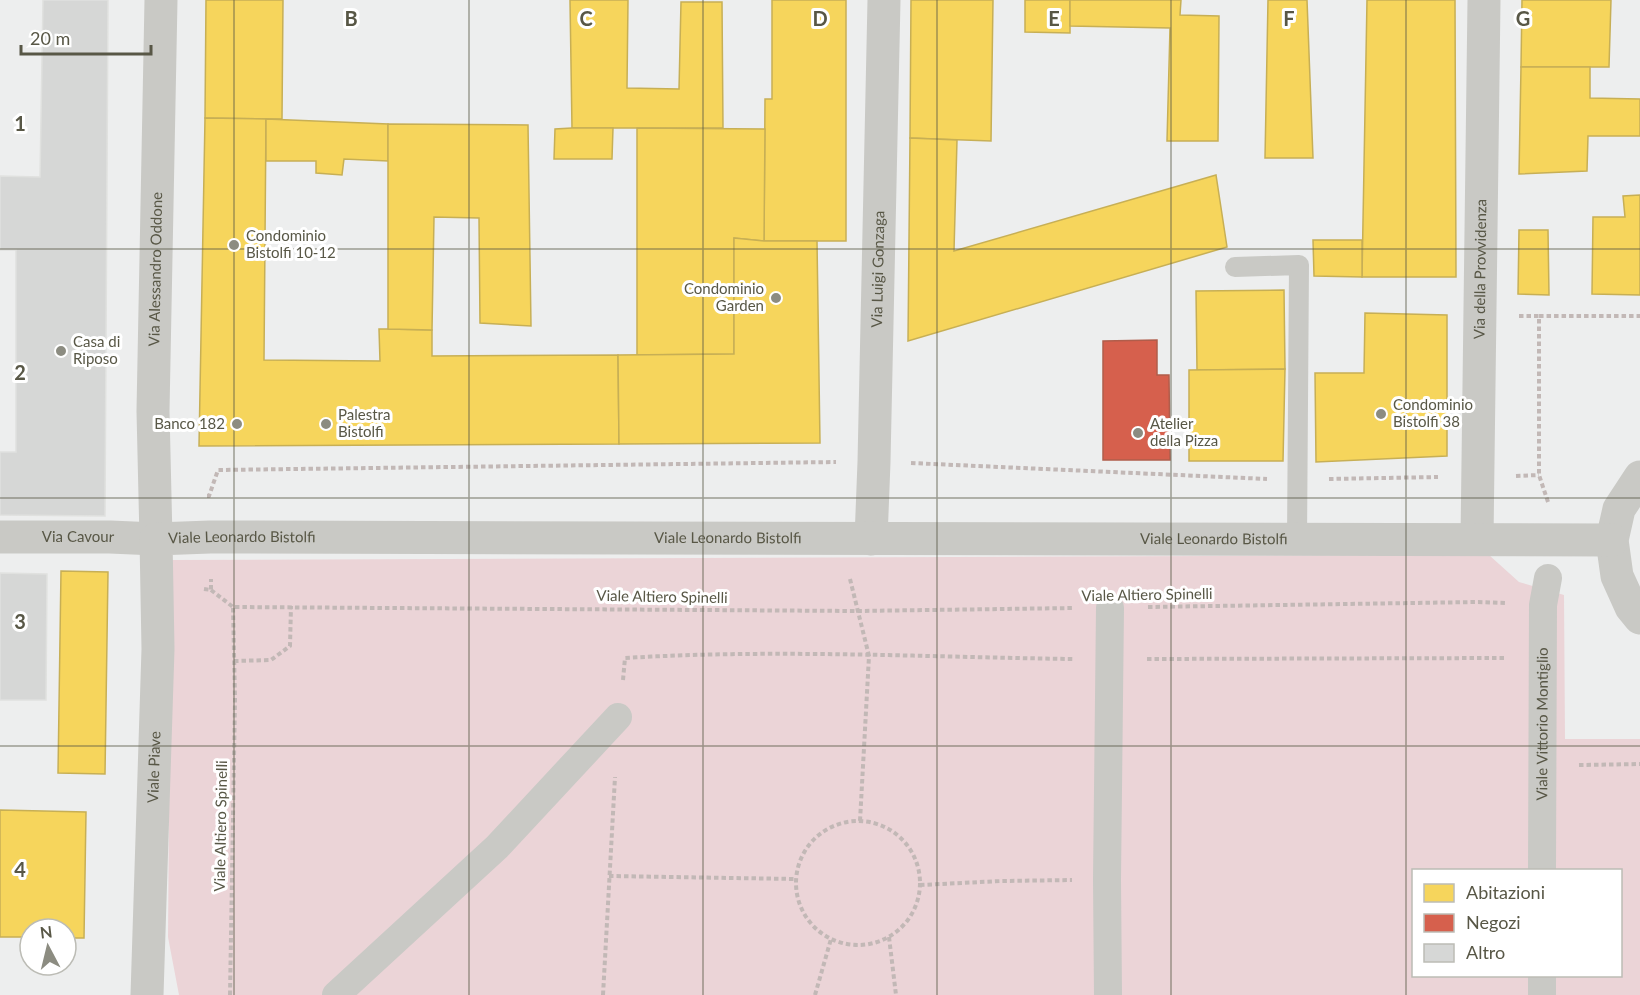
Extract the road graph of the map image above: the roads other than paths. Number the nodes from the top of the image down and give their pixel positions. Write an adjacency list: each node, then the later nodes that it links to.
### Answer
1 (161, 0): 8 (street, Via Alessandro Oddone)
2 (884, 0): 7 (street, Via Luigi Gonzaga)
3 (1484, 0): 9 (street, Via della Provvidenza)
4 (1235, 267): 10 (lane, Viale Leonardo Bistolfi)
5 (1640, 477): 11 (street)
6 (0, 537): 8 (street, Via Cavour)
7 (871, 538): 8 (street, Viale Leonardo Bistolfi); 10 (street, Viale Leonardo Bistolfi)
8 (156, 539): 18 (street, Viale Piave)
9 (1477, 539): 10 (street, Viale Leonardo Bistolfi); 11 (street, Viale Leonardo Bistolfi)
10 (1297, 540)
11 (1612, 540): 14 (street)
12 (1548, 578): 16 (street, Viale Vittorio Montiglio)
13 (1110, 608): 20 (street)
14 (1640, 618)
15 (618, 717): 19 (street)
16 (1542, 869)
17 (1542, 977): 21 (street)
18 (147, 995)
19 (336, 995)
20 (1108, 995)
21 (1542, 995)

